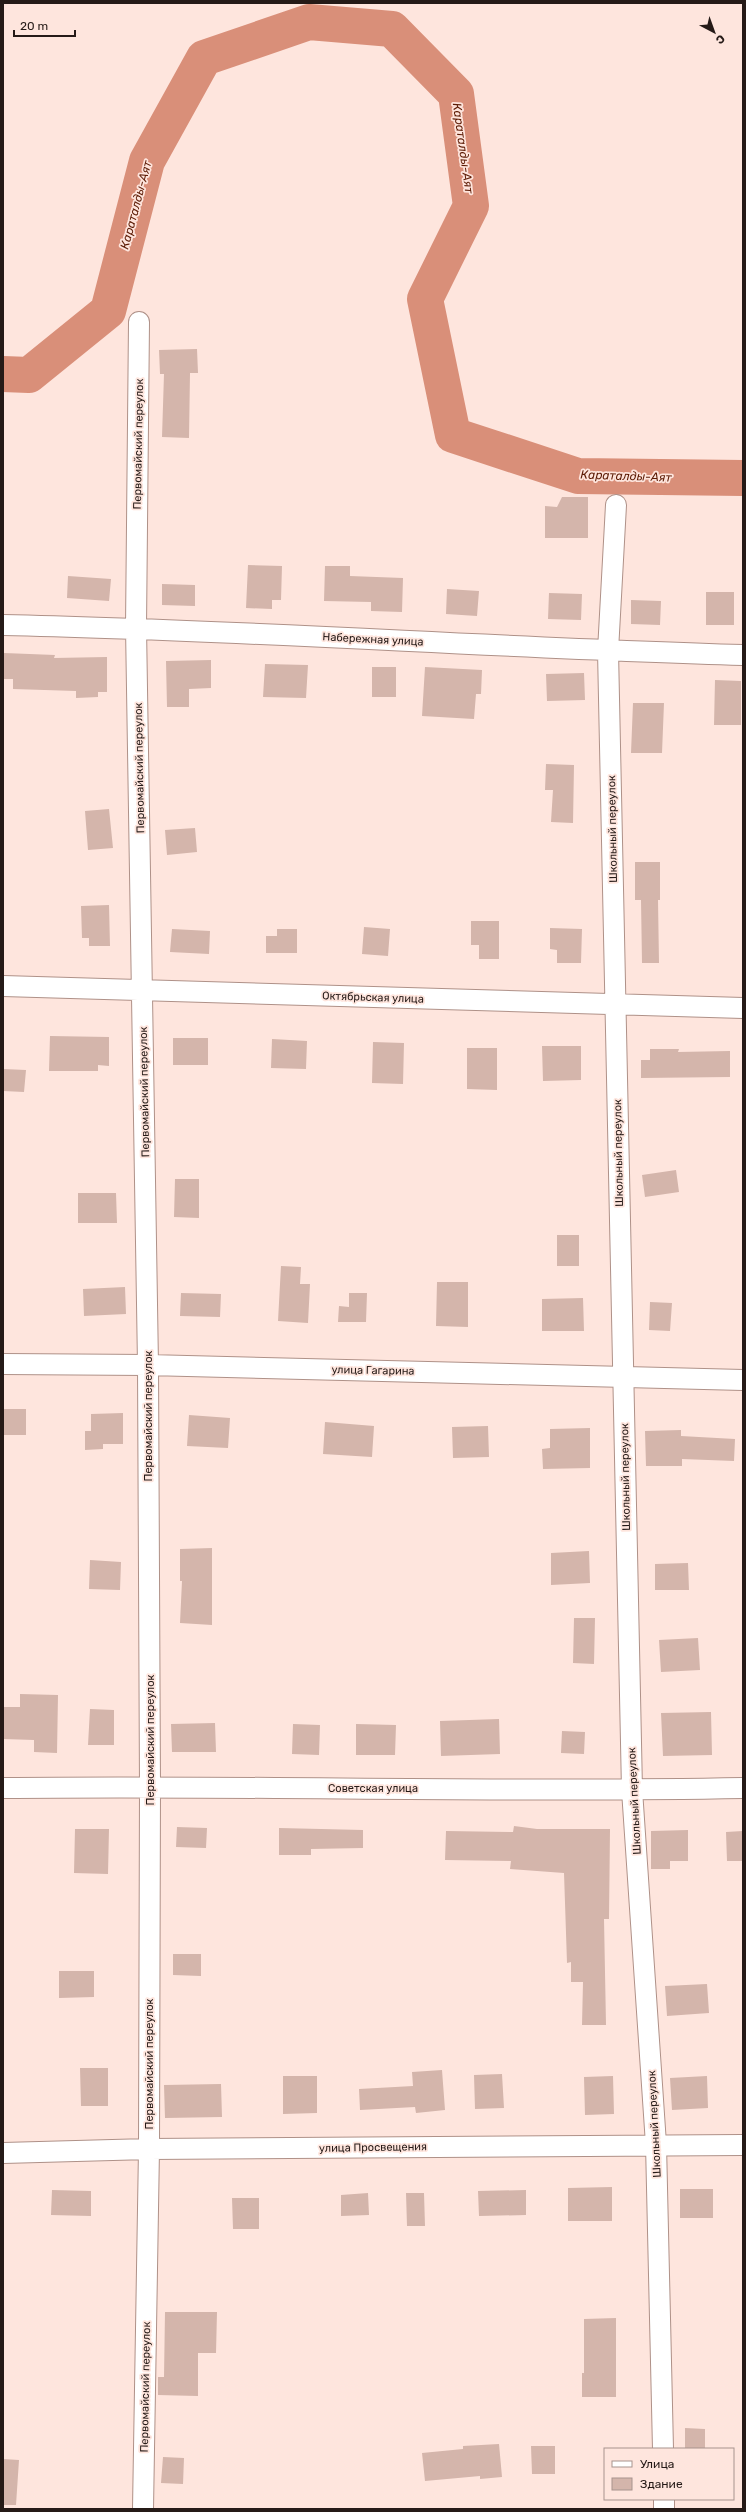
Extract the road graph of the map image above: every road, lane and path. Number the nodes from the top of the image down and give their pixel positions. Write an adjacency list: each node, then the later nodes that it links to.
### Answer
1 (139, 322): 4 (street, Первомайский переулок)
2 (616, 505): 5 (street, Школьный переулок)
3 (3, 625): 4 (street, Набережная улица)
4 (136, 628): 5 (street, Набережная улица); 8 (street, Первомайский переулок)
5 (608, 651): 6 (street, Набережная улица); 9 (street, Школьный переулок)
6 (743, 655)
7 (3, 986): 8 (street, Октябрьская улица)
8 (142, 991): 9 (street, Октябрьская улица); 12 (street, Первомайский переулок)
9 (615, 1004): 10 (street, Октябрьская улица); 13 (street, Школьный переулок)
10 (743, 1008)
11 (3, 1364): 12 (street, улица Гагарина)
12 (148, 1365): 13 (street, улица Гагарина); 15 (street, Первомайский переулок)
13 (623, 1376): 14 (street, улица Гагарина); 18 (street, Школьный переулок)
14 (743, 1380)
15 (150, 1786): 16 (street, Советская улица); 18 (street, Советская улица); 21 (street, Первомайский переулок)
16 (3, 1788)
17 (743, 1788): 18 (street, Советская улица)
18 (632, 1790): 19 (street, Школьный переулок)
19 (656, 2144): 20 (street, улица Просвещения); 21 (street, улица Просвещения); 23 (street, Школьный переулок)
20 (743, 2144)
21 (148, 2149): 22 (street, улица Просвещения); 24 (street, Первомайский переулок)
22 (3, 2153)
23 (663, 2448)
24 (143, 2509)

